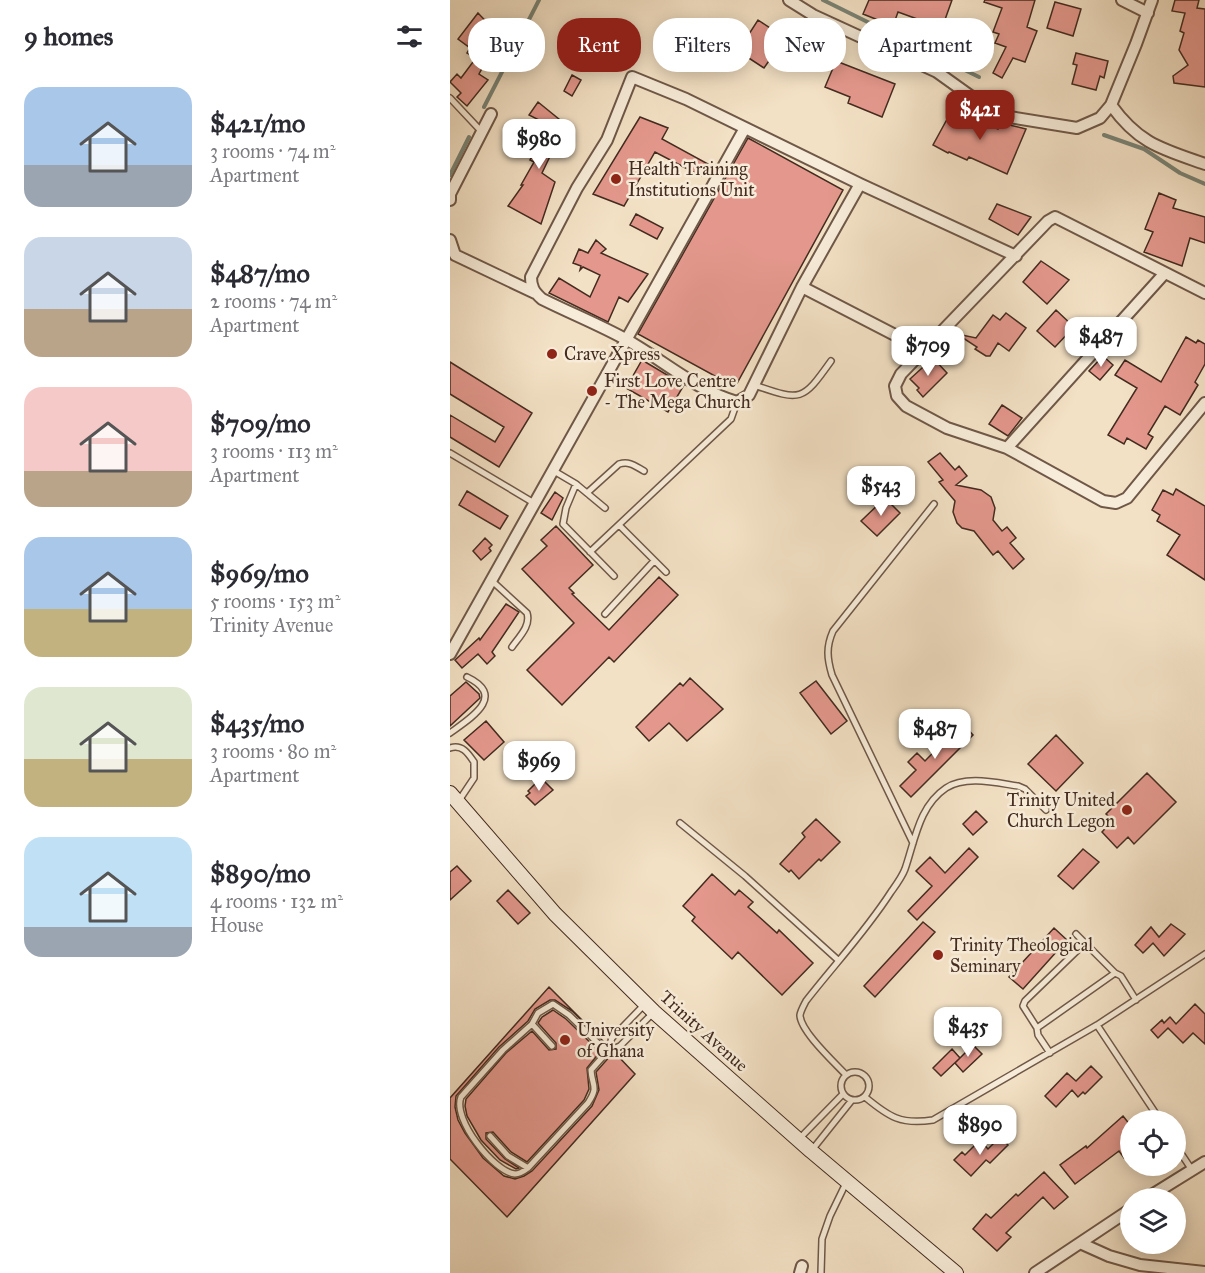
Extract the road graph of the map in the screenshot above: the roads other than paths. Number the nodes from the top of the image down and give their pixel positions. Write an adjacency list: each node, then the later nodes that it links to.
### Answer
1 (789, 0): 6 (street)
2 (1122, 0): 4 (street)
3 (1152, 0): 4 (street)
4 (1148, 13): 6 (street)
5 (450, 98): 9 (lane)
6 (1111, 105): 10 (street)
7 (491, 114): 9 (street)
8 (745, 128): 11 (street); 17 (street); 19 (street)
9 (481, 131): 12 (street)
10 (1205, 164)
11 (860, 184): 14 (street); 16 (street)
12 (450, 200)
13 (450, 240): 17 (street)
14 (1016, 256): 15 (street); 20 (street)
15 (1164, 274): 18 (street); 25 (street)
16 (802, 287): 20 (street); 22 (street)
17 (535, 293): 19 (street)
18 (1205, 293)
19 (626, 339): 23 (street); 27 (street)
20 (924, 350): 25 (street)
21 (831, 361): 22 (lane)
22 (754, 385): 23 (street)
23 (737, 402): 34 (lane)
24 (1205, 403): 25 (street)
25 (1007, 448)
26 (450, 453): 31 (lane)
27 (552, 470): 29 (lane); 31 (street)
28 (644, 471): 30 (lane)
29 (576, 484): 30 (lane); 35 (lane)
30 (587, 493): 33 (lane)
31 (534, 503): 39 (street)
32 (934, 504): 49 (lane)
33 (605, 508)
34 (619, 525): 35 (lane); 36 (lane)
35 (590, 552): 38 (lane)
36 (654, 561): 37 (lane); 40 (lane)
37 (666, 572)
38 (614, 576)
39 (491, 580): 41 (lane); 42 (street)
40 (605, 614)
41 (512, 647)
42 (450, 654)
43 (467, 676): 44 (lane)
44 (450, 733)
45 (450, 748): 46 (lane)
46 (454, 797): 56 (street, Trinity Avenue)
47 (1046, 810): 49 (lane)
48 (680, 823): 53 (lane)
49 (913, 843): 53 (lane)
50 (1076, 934): 51 (lane)
51 (1085, 943): 54 (lane); 59 (lane)
52 (1205, 954): 55 (lane)
53 (838, 960): 63 (lane)
54 (1115, 973): 55 (lane); 59 (lane)
55 (1136, 1000): 58 (lane)
56 (650, 1008): 61 (lane); 61 (lane); 69 (street, Trinity Avenue)
57 (532, 1024): 60 (lane); 61 (lane); 73 (lane)
58 (1097, 1025): 62 (lane); 67 (lane)
59 (1037, 1028): 62 (lane)
60 (552, 1046)
61 (607, 1052): 73 (lane)
62 (1050, 1053): 65 (lane)
63 (846, 1075): 64 (lane); 65 (lane)
64 (843, 1094): 66 (lane); 69 (lane)
65 (865, 1096): 66 (lane)
66 (852, 1100): 70 (lane)
67 (1153, 1110)
68 (490, 1136): 73 (lane)
69 (798, 1140): 70 (street, Trinity Avenue)
70 (811, 1151): 75 (street, Trinity Avenue)
71 (1186, 1161): 74 (lane)
72 (1205, 1162): 74 (street)
73 (528, 1168)
74 (1192, 1170): 76 (street)
75 (847, 1182): 80 (lane); 81 (street, Trinity Avenue)
76 (1163, 1188)
77 (1120, 1216): 78 (street)
78 (1080, 1243): 79 (street); 82 (street)
79 (1205, 1272)
80 (821, 1273)
81 (956, 1273)
82 (1035, 1273)

